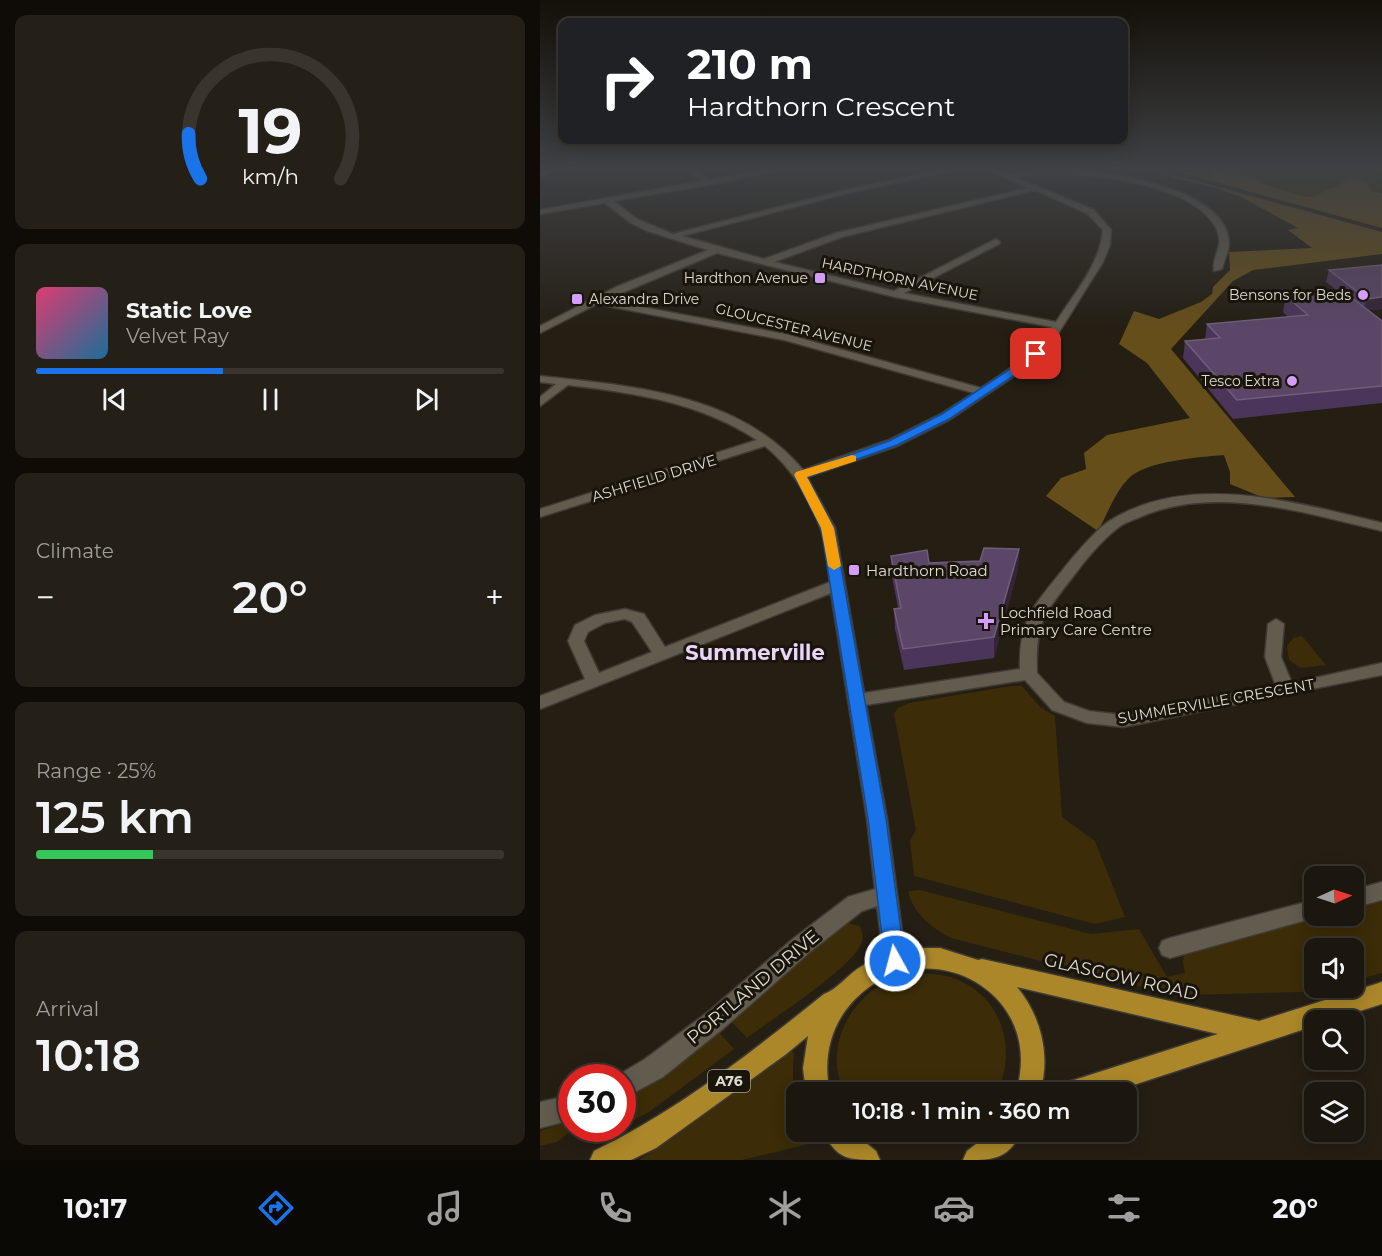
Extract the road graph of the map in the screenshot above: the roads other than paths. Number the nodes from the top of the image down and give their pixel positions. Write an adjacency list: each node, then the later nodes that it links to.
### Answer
1 (637, 222): 6 (street, HARDTHORN AVENUE)
2 (728, 222): 6 (street)
3 (893, 222): 9 (street)
4 (1100, 222): 13 (street)
5 (1217, 222): 10 (street)
6 (670, 237): 8 (street, HARDTHORN AVENUE)
7 (996, 242): 11 (street)
8 (716, 250): 9 (street, HARDTHORN AVENUE); 12 (street)
9 (765, 262): 11 (street, HARDTHORN AVENUE)
10 (1217, 269)
11 (895, 294): 13 (street, HARDTHORN AVENUE)
12 (594, 301): 14 (street); 17 (street, GLOUCESTER AVENUE)
13 (1058, 325): 17 (street)
14 (540, 330)
15 (540, 379): 16 (street)
16 (566, 381): 18 (street); 19 (street)
17 (984, 392): 20 (street)
18 (540, 403)
19 (767, 441): 20 (street); 21 (street, ASHFIELD DRIVE)
20 (800, 475): 23 (street)
21 (540, 513)
22 (1382, 527): 27 (street)
23 (837, 585): 25 (street); 30 (street)
24 (1276, 624): 29 (street)
25 (661, 654): 28 (street); 28 (street)
26 (1381, 671): 29 (street, SUMMERVILLE CRESCENT)
27 (1029, 674): 29 (street, SUMMERVILLE CRESCENT); 30 (street)
28 (594, 681): 31 (street)
29 (1286, 690)
30 (858, 700): 33 (street)
31 (540, 703)
32 (1382, 891): 34 (street)
33 (887, 894): 37 (street); 42 (street, PORTLAND DRIVE)
34 (1364, 896)
35 (1304, 912): 36 (street)
36 (1170, 948)
37 (895, 961): 38 (main road, A76); 39 (main road, A76)
38 (974, 967): 41 (main road, GLASGOW ROAD / A76); 44 (main road, A76)
39 (847, 990): 43 (main road, A76); 50 (main road, A76)
40 (1382, 993): 41 (main road, GLASGOW ROAD / A76)
41 (1258, 1032): 45 (main road, GLASGOW ROAD / A76)
42 (636, 1079)
43 (814, 1082)
44 (1032, 1082)
45 (1105, 1082)
46 (558, 1110): 47 (street)
47 (540, 1115)
48 (843, 1142): 51 (main road)
49 (1000, 1142): 52 (main road)
50 (603, 1160)
51 (867, 1160)
52 (976, 1160)

